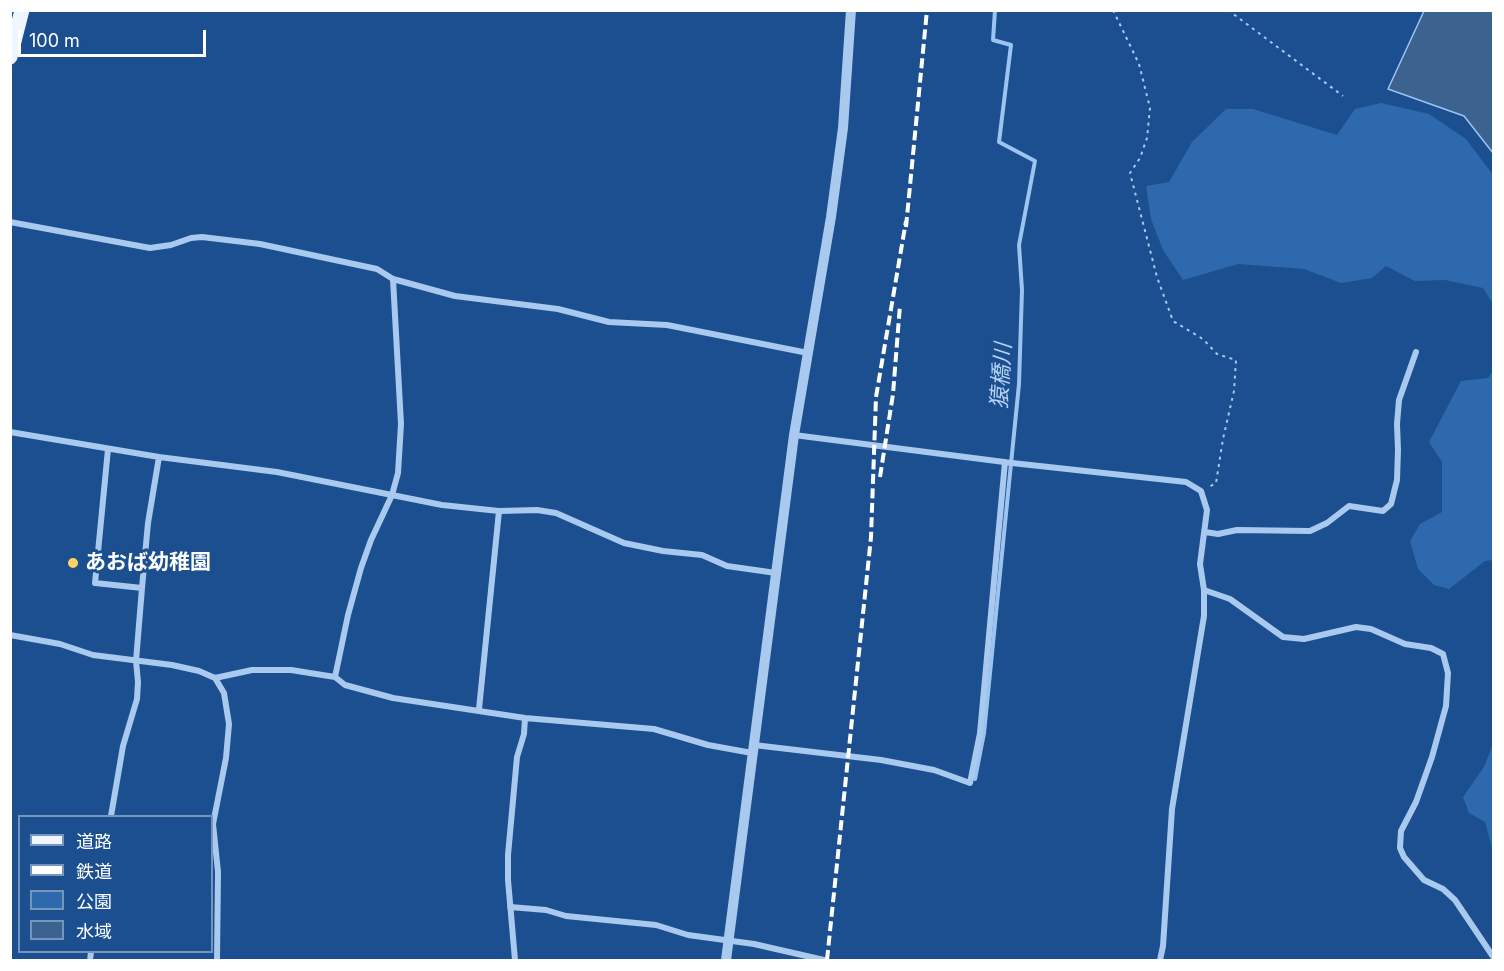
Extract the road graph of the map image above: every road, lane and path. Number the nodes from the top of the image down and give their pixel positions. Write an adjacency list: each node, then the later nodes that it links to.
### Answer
1 (22, 10): 5 (main road)
2 (851, 10): 10 (street)
3 (1113, 10): 16 (path)
4 (1228, 10): 6 (path)
5 (10, 57)
6 (1343, 96)
7 (10, 222): 8 (street)
8 (393, 279): 10 (street); 17 (street)
9 (1416, 352): 19 (street)
10 (808, 353): 12 (street)
11 (10, 432): 13 (street)
12 (794, 435): 15 (street); 20 (street)
13 (108, 449): 14 (street); 21 (street)
14 (159, 457): 17 (street); 21 (street)
15 (1009, 463): 16 (street); 29 (street)
16 (1202, 491): 19 (street)
17 (392, 495): 18 (street); 25 (street)
18 (499, 511): 20 (street); 27 (street)
19 (1205, 532): 22 (street)
20 (776, 573): 29 (street)
21 (142, 588): 24 (street)
22 (1204, 591): 33 (street); 38 (street)
23 (10, 635): 24 (street)
24 (136, 661): 26 (street); 30 (street)
25 (335, 677): 26 (street); 27 (street)
26 (215, 678): 34 (street)
27 (479, 710): 28 (street)
28 (525, 718): 29 (street); 31 (street)
29 (752, 749): 32 (street)
30 (111, 815)
31 (510, 907): 32 (street); 35 (street)
32 (728, 941): 36 (street); 37 (street)
33 (1494, 958)
34 (217, 960)
35 (515, 960)
36 (726, 960)
37 (824, 960)
38 (1160, 960)

